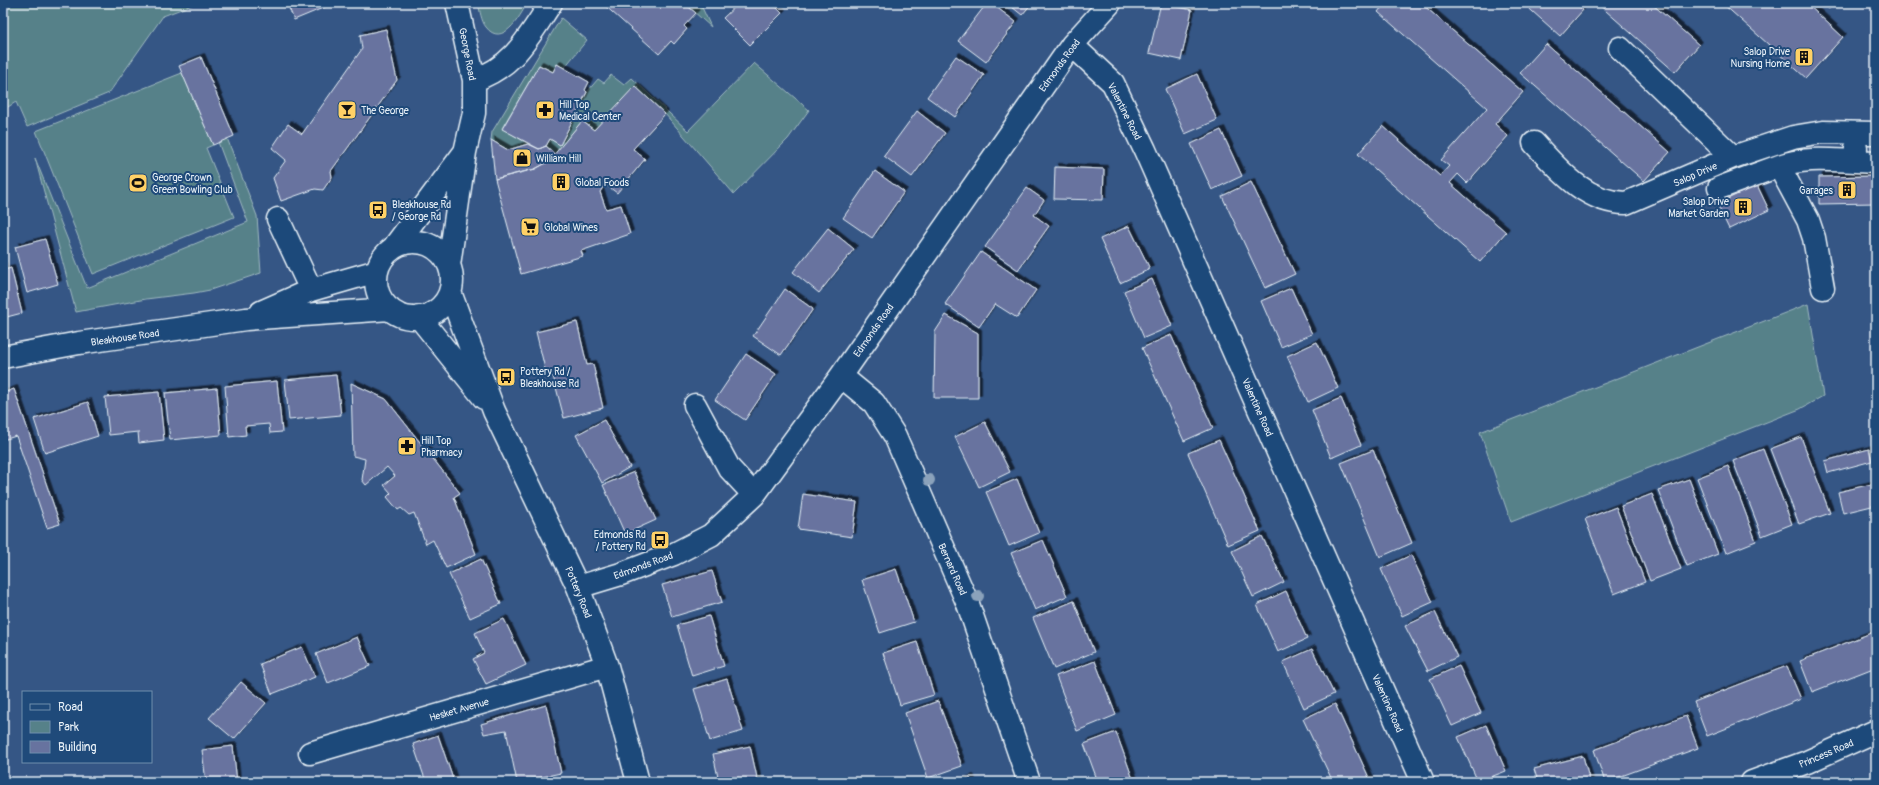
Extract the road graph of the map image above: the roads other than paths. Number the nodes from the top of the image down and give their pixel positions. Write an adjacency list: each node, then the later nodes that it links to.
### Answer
1 (457, 3): 6 (street, George Road)
2 (551, 3): 6 (street)
3 (1110, 3): 4 (street, Edmonds Road)
4 (1072, 45): 25 (street, Edmonds Road); 35 (street, Valentine Road)
5 (1620, 48): 10 (street)
6 (474, 80): 9 (street, George Road)
7 (1867, 133): 10 (street, Salop Drive); 11 (street)
8 (1534, 143): 10 (street, Salop Drive)
9 (465, 152): 15 (street, George Road); 16 (street, George Road)
10 (1733, 157)
11 (1866, 162): 12 (street)
12 (1779, 166): 13 (street); 18 (street)
13 (1719, 188)
14 (278, 219): 19 (street)
15 (394, 247): 16 (street); 17 (street)
16 (449, 266): 20 (street)
17 (377, 271): 19 (street, Bleakhouse Road); 21 (street)
18 (1823, 288)
19 (311, 290): 23 (street, Bleakhouse Road)
20 (450, 292): 22 (street); 27 (street, Pottery Road)
21 (390, 309): 22 (street); 23 (street, Bleakhouse Road)
22 (419, 317): 27 (street, Pottery Road)
23 (246, 319): 24 (street, Bleakhouse Road)
24 (3, 357)
25 (841, 376): 28 (street, Edmonds Road); 34 (street, Bernard Road)
26 (695, 405): 28 (street)
27 (494, 411): 29 (street, Pottery Road)
28 (754, 495): 29 (street, Edmonds Road)
29 (578, 587): 30 (street, Pottery Road)
30 (607, 666): 32 (street, Hesket Avenue); 33 (street, Pottery Road)
31 (1876, 731): 36 (street, Princess Road)
32 (310, 753)
33 (638, 782)
34 (1029, 782)
35 (1423, 782)
36 (1752, 782)

